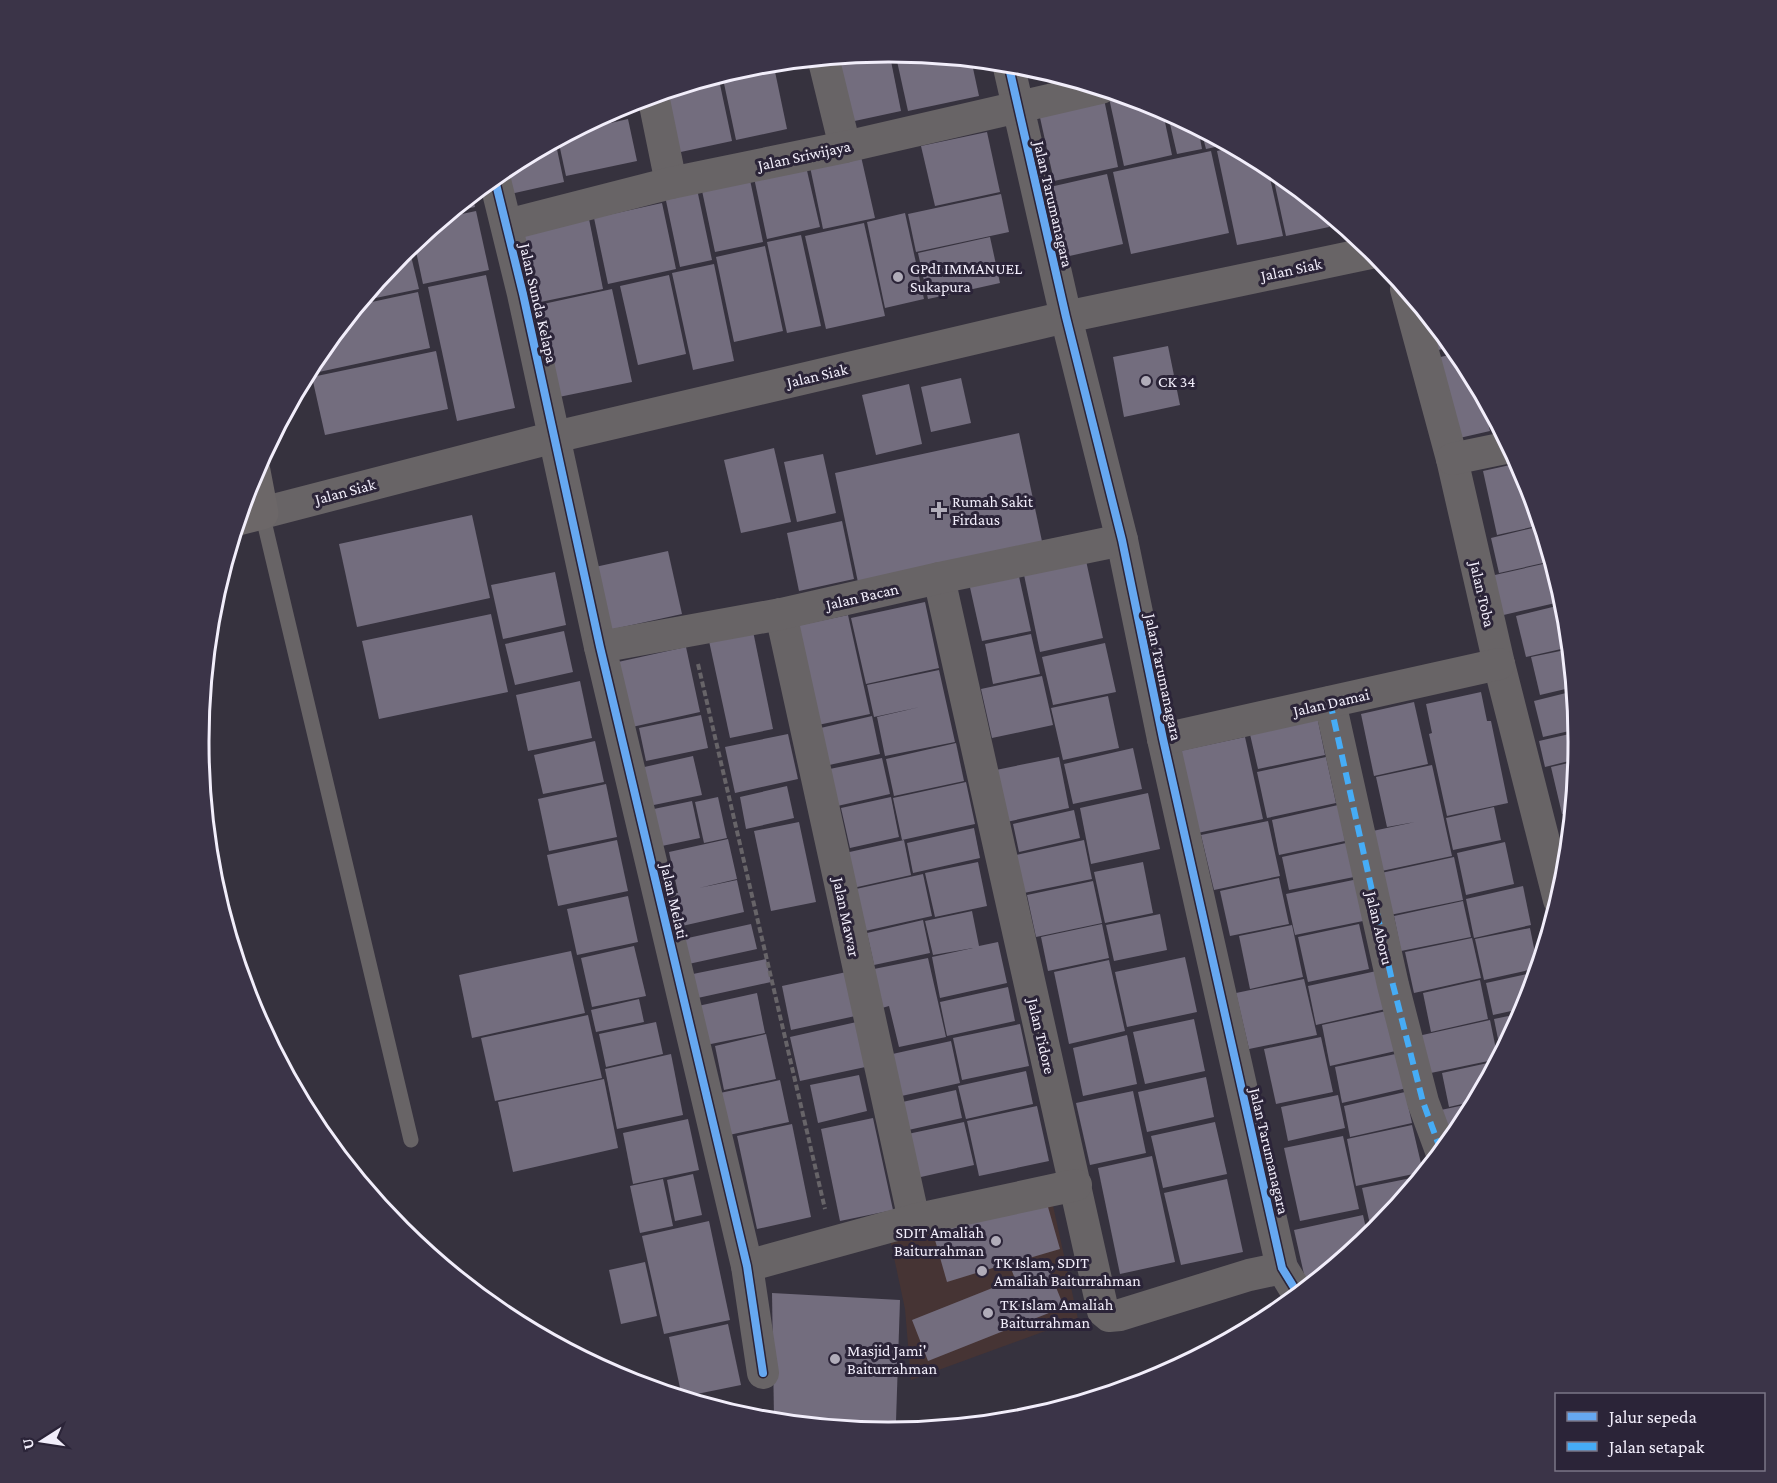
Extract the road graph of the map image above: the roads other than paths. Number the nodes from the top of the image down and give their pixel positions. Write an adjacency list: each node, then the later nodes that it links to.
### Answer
1 (825, 65): 6 (street)
2 (1010, 73): 5 (street, Jalan Tarumanagara)
3 (1086, 92): 5 (street, Jalan Sriwijaya)
4 (655, 103): 7 (street)
5 (1018, 107): 6 (street, Jalan Sriwijaya); 12 (street, Jalan Tarumanagara)
6 (846, 147): 7 (street, Jalan Sriwijaya)
7 (671, 183): 9 (street, Jalan Sriwijaya)
8 (497, 186): 9 (street, Jalan Sunda Kelapa)
9 (507, 225): 13 (street, Jalan Sunda Kelapa)
10 (1362, 255): 12 (street, Jalan Siak)
11 (1411, 306): 15 (street, Jalan Toba)
12 (1066, 317): 13 (street, Jalan Siak); 17 (street, Jalan Tarumanagara)
13 (555, 437): 16 (street, Jalan Siak); 20 (street, Jalan Melati)
14 (1502, 449): 15 (street)
15 (1452, 459): 21 (street, Jalan Toba)
16 (250, 516): 25 (lane)
17 (1122, 540): 18 (street, Jalan Bacan); 23 (street, Jalan Tarumanagara)
18 (939, 578): 19 (street, Jalan Bacan); 27 (street, Jalan Tidore)
19 (781, 615): 20 (street, Jalan Bacan); 28 (street, Jalan Mawar)
20 (600, 647): 29 (street, Jalan Melati)
21 (1499, 664): 22 (street, Jalan Damai); 24 (street, Jalan Toba)
22 (1329, 702): 23 (street, Jalan Damai); 26 (street, Jalan Aboru)
23 (1163, 739): 30 (street, Jalan Tarumanagara)
24 (1553, 881)
25 (411, 1140)
26 (1438, 1142)
27 (1076, 1185): 28 (street); 30 (street, Jalan Tidore)
28 (914, 1220): 29 (street)
29 (747, 1266): 32 (street, Jalan Melati)
30 (1282, 1268): 31 (street, Jalan Tarumanagara)
31 (1294, 1287)
32 (763, 1373)

